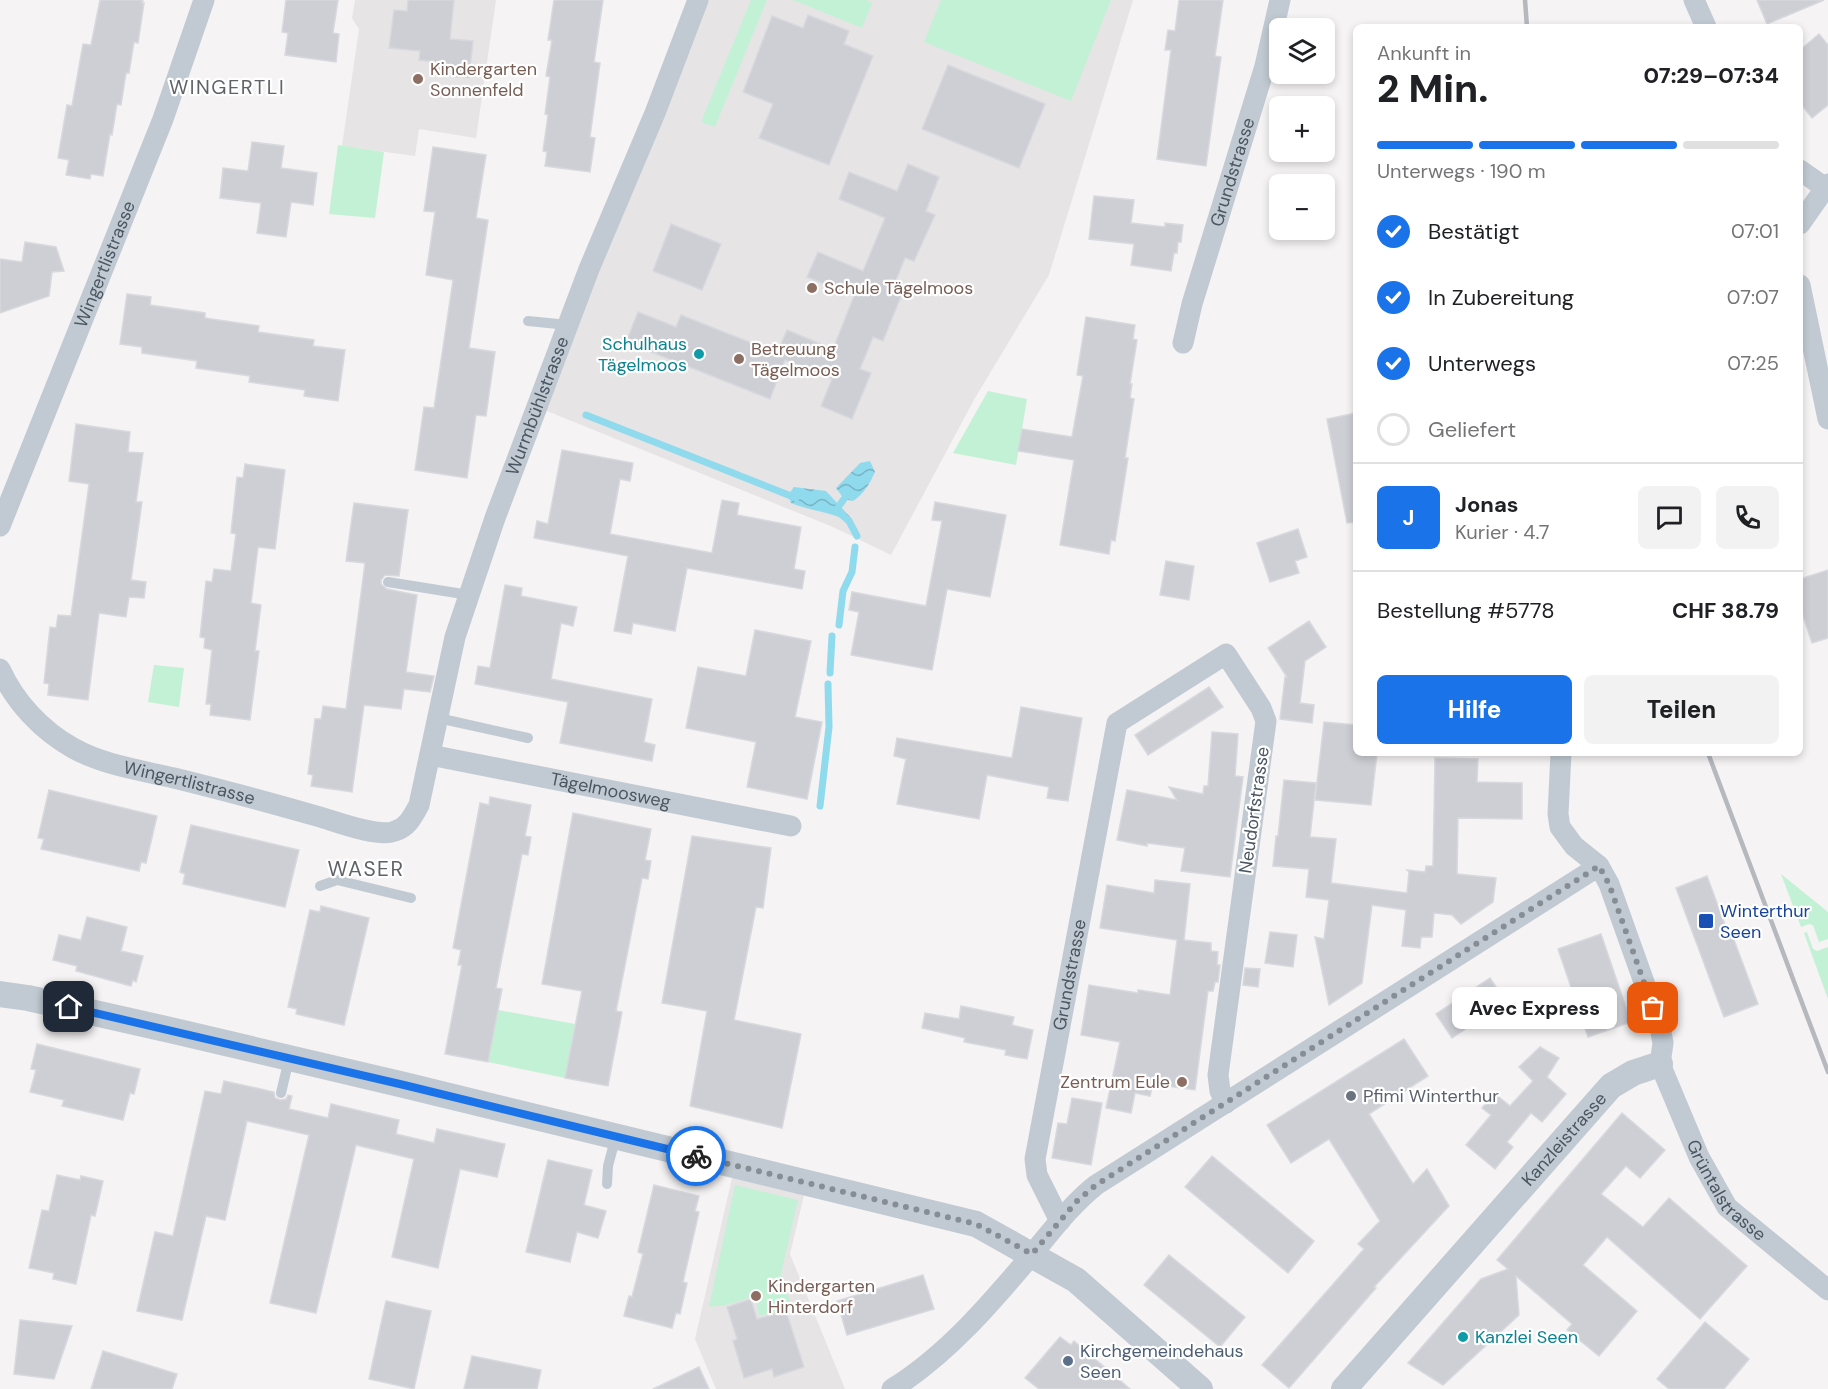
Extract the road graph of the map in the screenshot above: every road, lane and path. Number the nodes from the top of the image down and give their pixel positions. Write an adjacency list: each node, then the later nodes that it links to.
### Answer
1 (204, 0): 14 (street, Wingertlistrasse)
2 (698, 0): 11 (street, Wurmbühlstrasse)
3 (1280, 0): 12 (street, Grundstrasse)
4 (1694, 0): 5 (street)
5 (1705, 24)
6 (1803, 172): 7 (street)
7 (1827, 188): 8 (street)
8 (1803, 220)
9 (1803, 299): 13 (street)
10 (528, 321): 11 (lane)
11 (568, 325): 16 (street, Wurmbühlstrasse)
12 (1183, 344)
13 (1828, 419)
14 (0, 526)
15 (388, 582): 16 (lane)
16 (469, 595): 18 (street, Wurmbühlstrasse)
17 (0, 669): 23 (street, Wingertlistrasse)
18 (438, 718): 20 (lane); 21 (street, Wurmbühlstrasse)
19 (1117, 723): 32 (street, Neudorfstrasse); 35 (street, Grundstrasse)
20 (528, 738)
21 (430, 755): 23 (street, Wurmbühlstrasse); 24 (street, Tägelmoosweg)
22 (1561, 756): 25 (street)
23 (410, 822)
24 (791, 826)
25 (1599, 866): 30 (street); 32 (street)
26 (320, 886): 27 (lane)
27 (411, 898)
28 (0, 994): 29 (street)
29 (290, 1058): 31 (lane); 33 (street)
30 (1660, 1064): 37 (street, Grüntalstrasse); 40 (street, Kanzleistrasse)
31 (281, 1093)
32 (1226, 1103): 35 (street)
33 (616, 1136): 34 (lane); 36 (street)
34 (607, 1184)
35 (1060, 1221): 36 (street)
36 (1032, 1254): 38 (street); 39 (street)
37 (1828, 1290)
38 (892, 1389)
39 (1200, 1389)
40 (1344, 1389)

